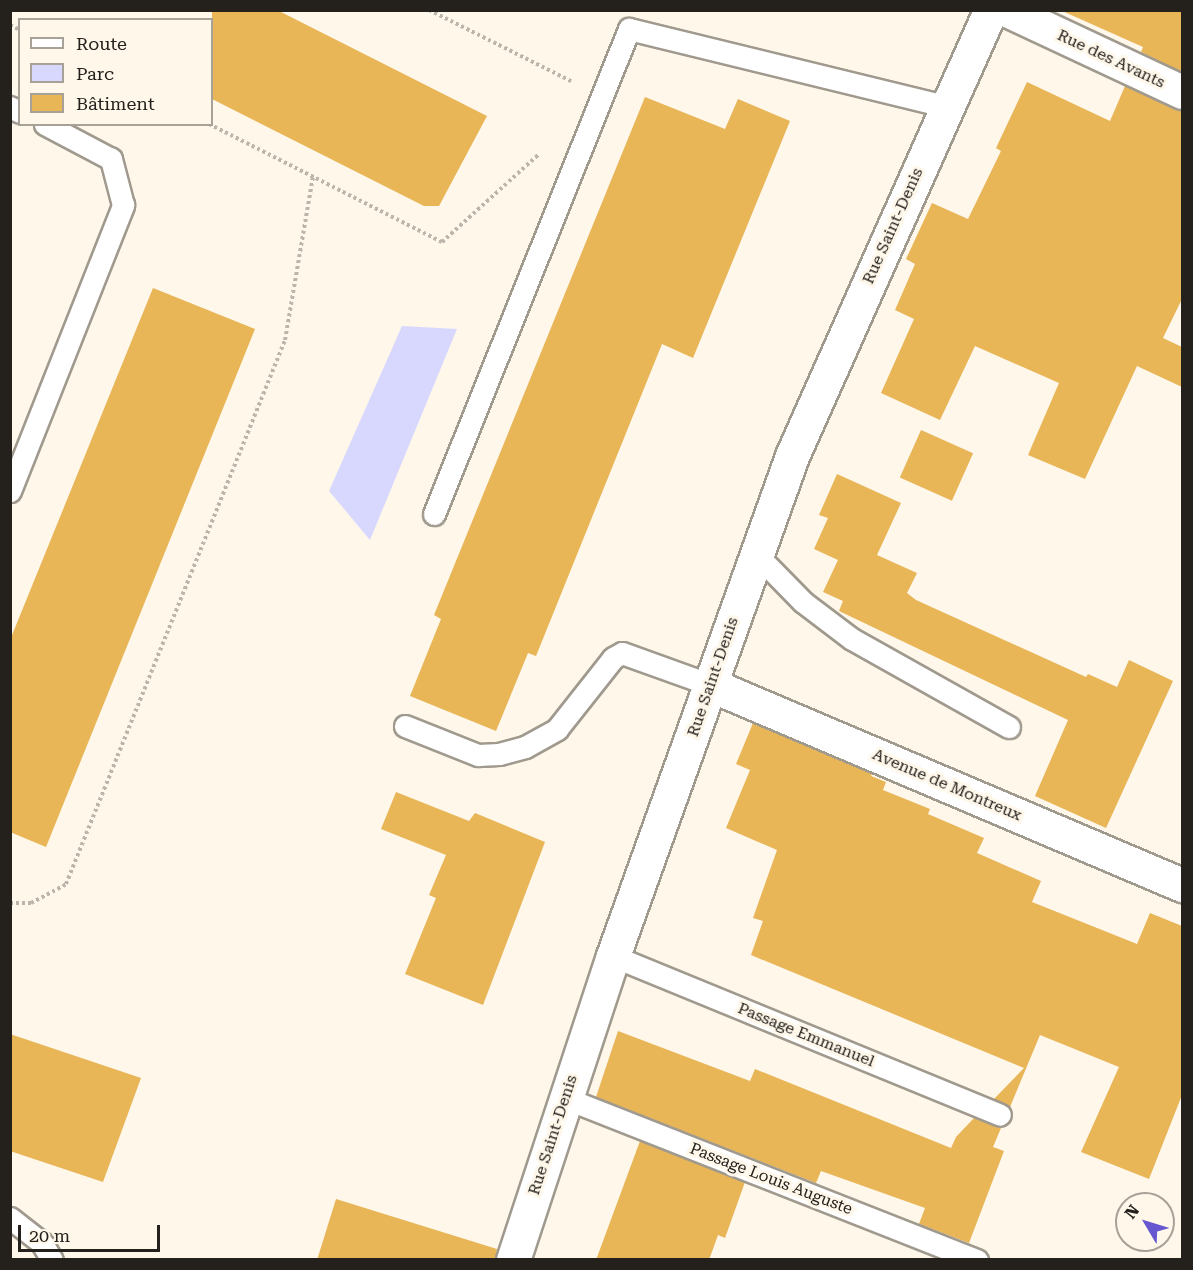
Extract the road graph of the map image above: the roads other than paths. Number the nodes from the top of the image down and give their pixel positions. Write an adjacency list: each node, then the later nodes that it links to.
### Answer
1 (991, 10): 5 (street, Rue Saint-Denis)
2 (1007, 10): 4 (street, Rue des Avants)
3 (625, 20): 5 (lane); 8 (lane)
4 (1182, 92)
5 (946, 106): 9 (street, Rue Saint-Denis)
6 (49, 126): 7 (lane)
7 (10, 491)
8 (434, 514)
9 (756, 554): 10 (street, Rue Saint-Denis); 12 (lane)
10 (711, 685): 11 (lane); 13 (street, Avenue de Montreux); 14 (street, Rue Saint-Denis)
11 (405, 726)
12 (1009, 727)
13 (1182, 885)
14 (612, 956): 15 (street, Rue Saint-Denis); 16 (lane, Passage Emmanuel)
15 (565, 1098): 19 (street, Rue Saint-Denis); 20 (lane, Passage Louis Auguste)
16 (1000, 1115)
17 (10, 1218): 18 (lane)
18 (52, 1260)
19 (513, 1260)
20 (978, 1260)

